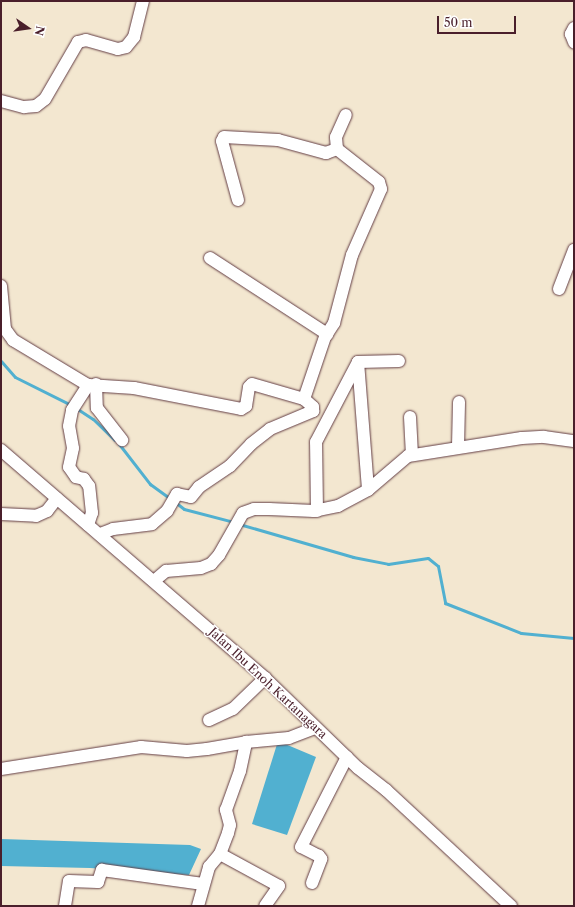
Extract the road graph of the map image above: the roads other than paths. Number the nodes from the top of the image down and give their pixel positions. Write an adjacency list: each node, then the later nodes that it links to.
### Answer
1 (143, 1): 4 (street)
2 (574, 28): 3 (street)
3 (574, 42)
4 (1, 101)
5 (346, 115): 6 (street)
6 (337, 149): 7 (street); 12 (street)
7 (238, 200)
8 (574, 250): 11 (street)
9 (210, 258): 12 (street)
10 (1, 286): 15 (street)
11 (559, 289)
12 (327, 334): 16 (street)
13 (358, 362): 14 (street); 24 (street); 26 (street)
14 (398, 362)
15 (92, 384): 16 (street); 19 (street); 28 (street)
16 (304, 399): 29 (street)
17 (459, 402): 21 (street)
18 (410, 416): 23 (street)
19 (122, 440)
20 (574, 441): 21 (street)
21 (458, 447): 23 (street)
22 (1, 450): 25 (street, Jalan Ibu Enoh Kartanagara)
23 (412, 455): 24 (street)
24 (368, 490): 26 (street)
25 (57, 498): 27 (street); 28 (street, Jalan Ibu Enoh Kartanagara)
26 (317, 511): 30 (street)
27 (1, 514)
28 (88, 525): 29 (street, Jalan Ibu Enoh Kartanagara)
29 (100, 534): 30 (street, Jalan Ibu Enoh Kartanagara)
30 (154, 581): 31 (street, Jalan Ibu Enoh Kartanagara)
31 (265, 678): 32 (street); 33 (street, Jalan Ibu Enoh Kartanagara)
32 (209, 720)
33 (315, 728): 34 (street); 35 (street, Jalan Ibu Enoh Kartanagara)
34 (246, 742): 36 (street); 37 (street)
35 (347, 757): 38 (street); 43 (street, Jalan Ibu Enoh Kartanagara)
36 (1, 769)
37 (220, 854): 39 (street); 42 (street)
38 (312, 883)
39 (203, 884): 40 (street); 41 (street)
40 (65, 906)
41 (198, 906)
42 (265, 906)
43 (511, 906)

